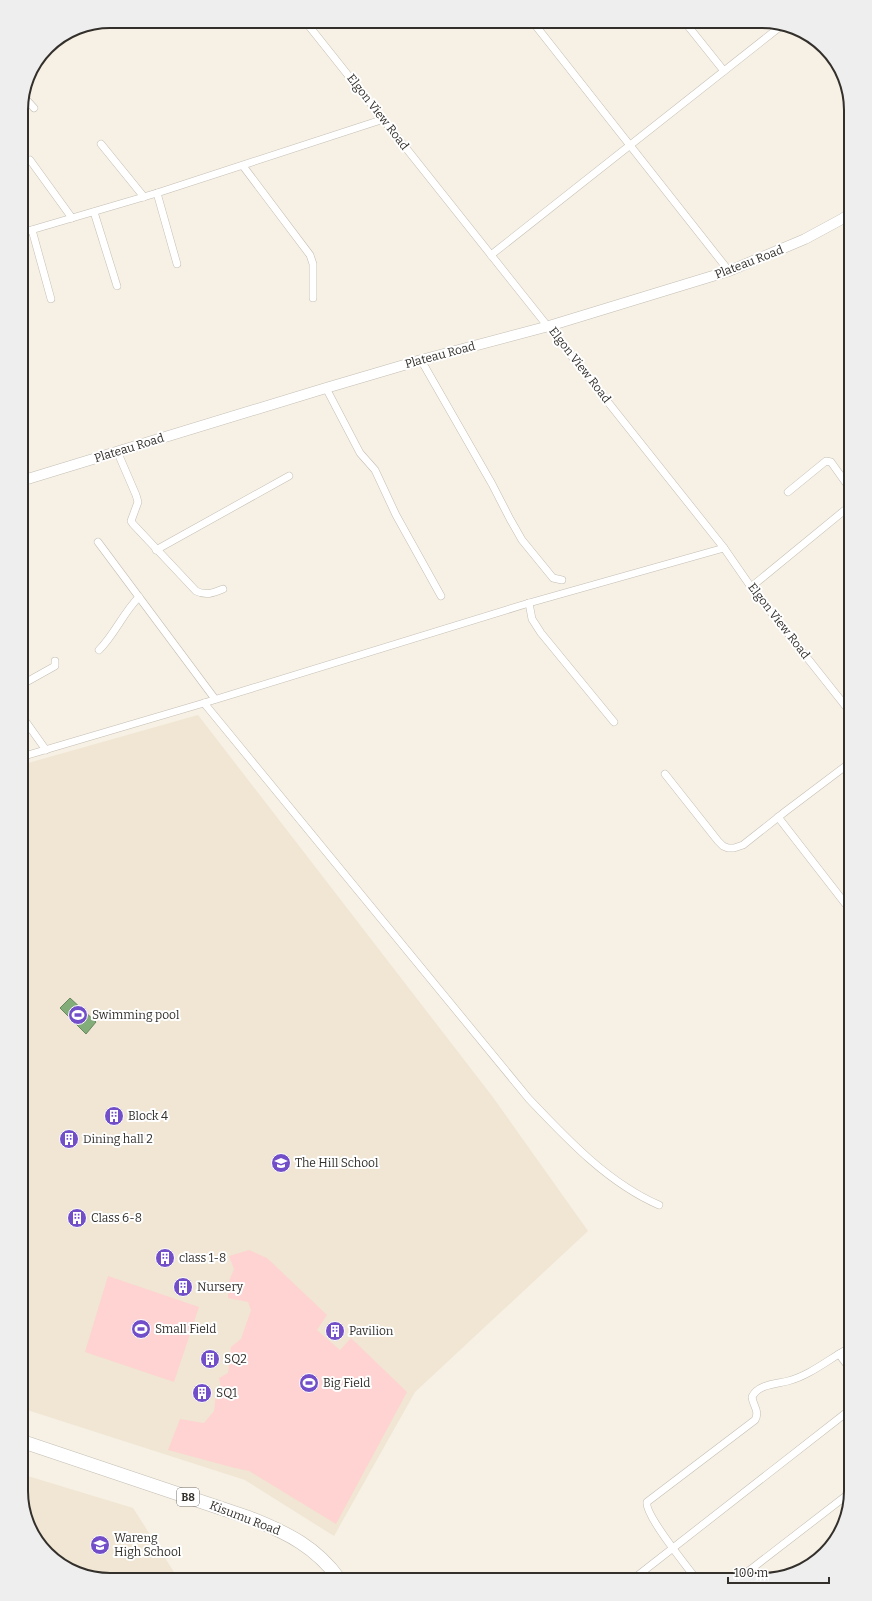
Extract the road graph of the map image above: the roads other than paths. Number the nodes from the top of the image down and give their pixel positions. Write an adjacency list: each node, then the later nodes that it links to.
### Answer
1 (311, 28): 8 (street, Elgon View Road)
2 (538, 28): 10 (street)
3 (690, 28): 5 (street)
4 (777, 30): 5 (street)
5 (724, 71): 10 (street)
6 (28, 102): 7 (street)
7 (34, 108)
8 (384, 119): 12 (street); 20 (street, Elgon View Road)
9 (101, 144): 14 (street)
10 (631, 145): 20 (street); 22 (street)
11 (30, 160): 16 (street)
12 (243, 166): 13 (street); 24 (street)
13 (157, 193): 14 (street); 21 (street)
14 (144, 197): 15 (street)
15 (94, 212): 16 (street); 23 (street)
16 (72, 218): 18 (street)
17 (844, 218): 22 (street, Plateau Road)
18 (32, 230): 19 (street); 25 (street)
19 (28, 231)
20 (491, 256): 26 (street, Elgon View Road)
21 (177, 264)
22 (729, 271): 26 (street, Plateau Road)
23 (117, 286)
24 (313, 298)
25 (51, 299)
26 (549, 326): 27 (street, Plateau Road); 36 (street, Elgon View Road)
27 (421, 360): 28 (street, Plateau Road); 38 (street)
28 (326, 388): 29 (street, Plateau Road); 41 (street)
29 (117, 452): 31 (street, Plateau Road); 37 (street)
30 (289, 476): 37 (street)
31 (28, 479)
32 (844, 480): 33 (street)
33 (788, 492)
34 (844, 511): 39 (street)
35 (98, 542): 42 (street)
36 (724, 548): 39 (street, Elgon View Road); 43 (street)
37 (156, 550): 40 (street)
38 (562, 580)
39 (751, 587): 49 (street, Elgon View Road)
40 (223, 589)
41 (441, 596)
42 (139, 597): 44 (street); 47 (street)
43 (529, 603): 47 (street); 50 (street)
44 (99, 650)
45 (55, 661): 46 (street)
46 (28, 681)
47 (215, 699): 48 (street)
48 (204, 703): 52 (street); 58 (street)
49 (844, 704)
50 (614, 722)
51 (28, 724): 52 (street)
52 (46, 750): 53 (street)
53 (28, 755)
54 (844, 767): 56 (street)
55 (665, 774): 56 (street)
56 (778, 817): 57 (street)
57 (844, 902)
58 (659, 1206)
59 (844, 1351): 60 (street)
60 (839, 1354): 61 (street); 65 (street)
61 (844, 1361)
62 (844, 1414): 65 (street)
63 (28, 1444): 66 (highway, Kisumu Road / B8)
64 (843, 1498): 69 (street)
65 (672, 1548): 67 (street); 68 (street)
66 (334, 1573)
67 (641, 1573)
68 (692, 1573)
69 (746, 1573)

